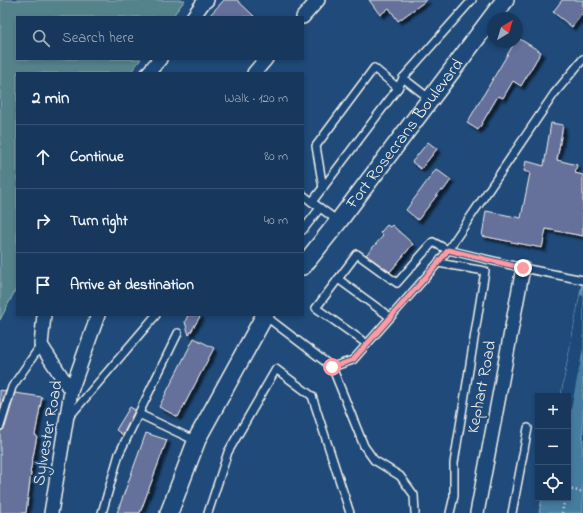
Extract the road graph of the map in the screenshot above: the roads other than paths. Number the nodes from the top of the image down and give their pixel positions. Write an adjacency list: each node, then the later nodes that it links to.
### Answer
1 (207, 0): 5 (street)
2 (318, 0): 6 (street)
3 (472, 0): 10 (lane)
4 (505, 0): 12 (street, Fort Rosecrans Boulevard)
5 (193, 16)
6 (304, 16)
7 (583, 59): 19 (lane)
8 (159, 60): 9 (street)
9 (149, 72)
10 (403, 78): 11 (lane); 12 (lane)
11 (398, 88): 13 (lane); 13 (lane)
12 (430, 100): 17 (street, Fort Rosecrans Boulevard)
13 (323, 188): 15 (lane)
14 (304, 196): 15 (lane)
15 (312, 202): 16 (lane)
16 (320, 208): 17 (lane); 18 (lane)
17 (338, 222): 21 (street, Fort Rosecrans Boulevard)
18 (304, 229)
19 (448, 250): 20 (lane); 22 (lane); 23 (lane)
20 (438, 263): 30 (lane); 47 (lane)
21 (304, 265)
22 (523, 268): 24 (lane); 48 (street, Kephart Road)
23 (338, 279): 30 (lane); 32 (lane)
24 (583, 280)
25 (44, 316): 33 (street)
26 (98, 316): 35 (street, Sylvester Road)
27 (155, 316): 37 (lane)
28 (263, 316): 40 (street)
29 (265, 316): 34 (lane)
30 (390, 317): 32 (lane)
31 (178, 333): 36 (lane)
32 (366, 344): 34 (lane)
33 (40, 345): 35 (street); 38 (lane)
34 (332, 367): 46 (lane)
35 (71, 391): 37 (street, Sylvester Road)
36 (138, 414): 40 (lane); 42 (lane)
37 (66, 421): 41 (street, Sylvester Road)
38 (0, 426)
39 (528, 428): 49 (lane)
40 (197, 441): 43 (street)
41 (51, 513)
42 (102, 513)
43 (169, 513)
44 (208, 513): 45 (lane)
45 (350, 513)
46 (415, 513)
47 (450, 513)
48 (477, 513)
49 (512, 513)

